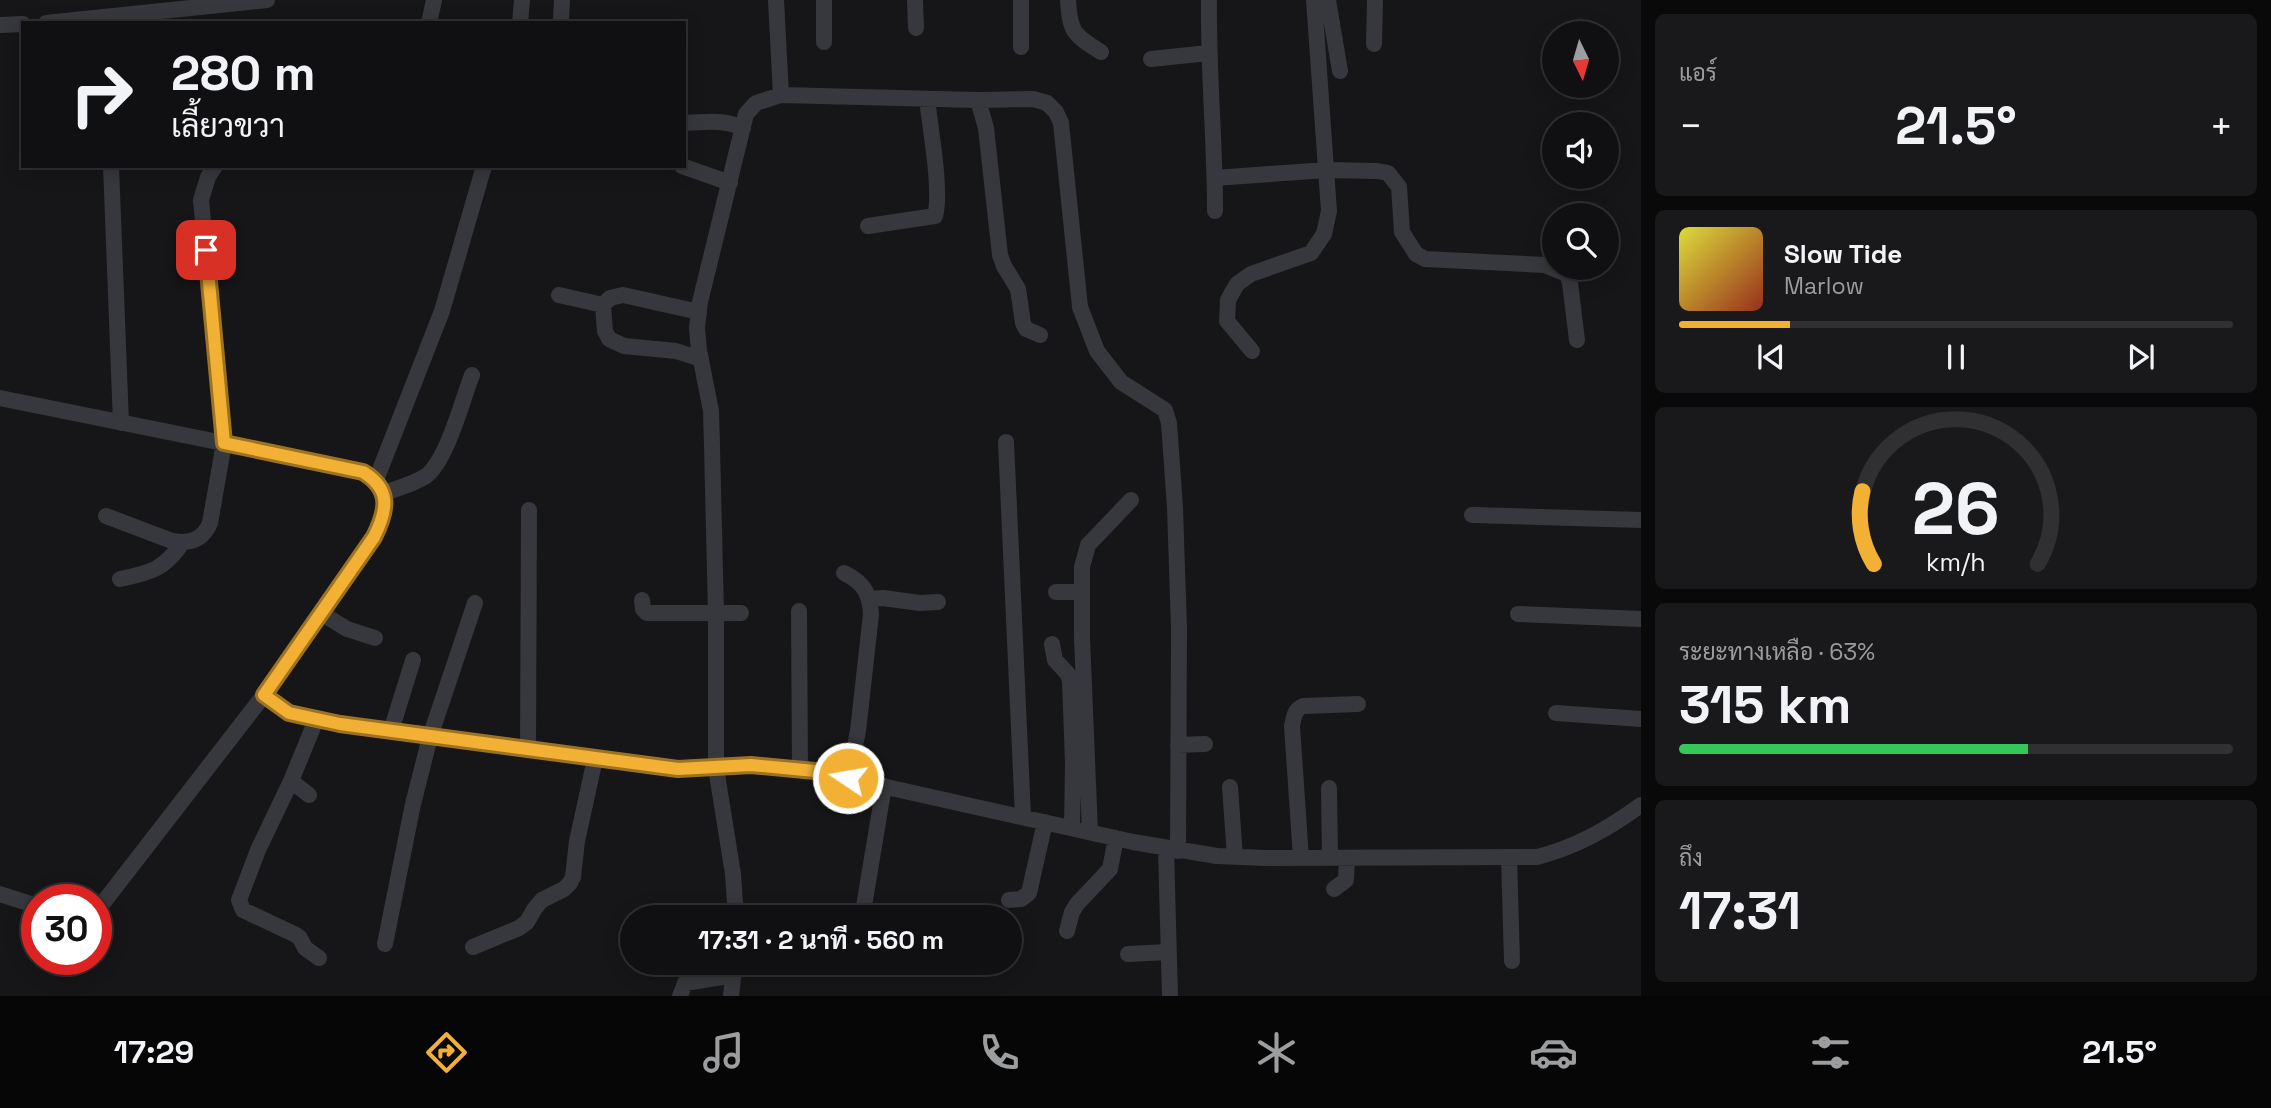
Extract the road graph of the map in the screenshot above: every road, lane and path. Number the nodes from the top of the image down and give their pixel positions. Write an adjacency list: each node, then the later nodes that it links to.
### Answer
1 (267, 0): 15 (street)
2 (434, 0): 16 (street)
3 (522, 0): 17 (street)
4 (562, 0): 14 (street)
5 (776, 0): 28 (street)
6 (824, 0): 21 (street)
7 (915, 0): 20 (street)
8 (1021, 0): 23 (street)
9 (1068, 0): 24 (street)
10 (1209, 0): 25 (street)
11 (1314, 0): 37 (street)
12 (1328, 0): 27 (street)
13 (1375, 0): 22 (street)
14 (561, 19)
15 (65, 21)
16 (429, 21)
17 (520, 21)
18 (21, 24): 19 (street)
19 (0, 25)
20 (916, 28)
21 (824, 42)
22 (1374, 44)
23 (1021, 47)
24 (1101, 52)
25 (1209, 54): 26 (street); 38 (street)
26 (1151, 60)
27 (1340, 71)
28 (781, 95): 29 (street); 32 (street)
29 (927, 99): 30 (street); 41 (street)
30 (978, 100): 45 (street); 86 (street)
31 (686, 123): 32 (street)
32 (743, 128): 39 (street)
33 (686, 167): 39 (street)
34 (111, 168): 51 (street)
35 (214, 168): 53 (street)
36 (483, 168): 54 (street)
37 (1326, 170): 38 (street); 46 (street); 47 (street)
38 (1215, 178): 40 (street)
39 (730, 183): 44 (street)
40 (1215, 211)
41 (868, 226)
42 (559, 295): 43 (street)
43 (603, 305): 44 (street); 48 (street)
44 (699, 312): 48 (street)
45 (1040, 335)
46 (1577, 340)
47 (1252, 351)
48 (701, 359): 72 (street)
49 (471, 375): 54 (street)
50 (1, 401): 51 (street)
51 (121, 423): 53 (street)
52 (1006, 442): 98 (street)
53 (224, 443): 54 (street); 60 (street)
54 (380, 486): 70 (street)
55 (1130, 500): 64 (street)
56 (529, 510): 87 (street)
57 (1472, 515): 59 (street)
58 (106, 516): 60 (street)
59 (1641, 520)
60 (183, 543): 62 (street)
61 (844, 573): 65 (street)
62 (120, 579)
63 (1056, 592): 64 (street)
64 (1082, 592): 101 (street)
65 (869, 599): 67 (street); 91 (street)
66 (642, 600): 72 (street)
67 (938, 602)
68 (474, 603): 84 (street)
69 (799, 611): 90 (street)
70 (321, 613): 75 (street); 78 (street)
71 (741, 613): 72 (street)
72 (716, 614): 89 (street)
73 (1518, 614): 74 (street)
74 (1641, 619)
75 (375, 638)
76 (1052, 644): 100 (street)
77 (413, 660): 83 (street)
78 (264, 695): 82 (street); 110 (street)
79 (1358, 704): 106 (street)
80 (1556, 713): 81 (street)
81 (1641, 719)
82 (316, 720): 83 (street); 92 (street)
83 (391, 732): 84 (street)
84 (430, 737): 87 (street); 117 (street)
85 (1205, 744): 86 (street)
86 (1178, 745): 103 (street)
87 (528, 749): 88 (street)
88 (595, 759): 89 (street); 118 (street)
89 (716, 768): 90 (street); 114 (street)
90 (800, 769): 91 (street)
91 (848, 778): 93 (street)
92 (291, 781): 96 (street); 121 (street)
93 (884, 786): 98 (street); 115 (street)
94 (1230, 788): 104 (street)
95 (1329, 788): 107 (street)
96 (309, 795)
97 (1641, 805): 105 (street)
98 (1023, 817): 99 (street)
99 (1045, 822): 100 (street); 112 (street)
100 (1072, 828): 101 (street)
101 (1090, 832): 102 (street)
102 (1116, 838): 103 (street); 116 (street)
103 (1172, 850): 104 (street); 119 (street)
104 (1235, 857): 106 (street)
105 (1510, 857): 108 (street); 122 (street)
106 (1301, 858): 107 (street)
107 (1330, 858): 108 (street)
108 (1347, 858): 109 (street)
109 (1334, 889)
110 (112, 891)
111 (0, 894): 113 (street)
112 (1009, 900)
113 (21, 901)
114 (735, 905)
115 (864, 905)
116 (1067, 931)
117 (385, 944)
118 (473, 947)
119 (1168, 952): 120 (street); 127 (street)
120 (1128, 954)
121 (319, 958)
122 (1512, 961)
123 (713, 975): 125 (street)
124 (733, 975): 126 (street)
125 (680, 996)
126 (731, 996)
127 (1170, 996)

